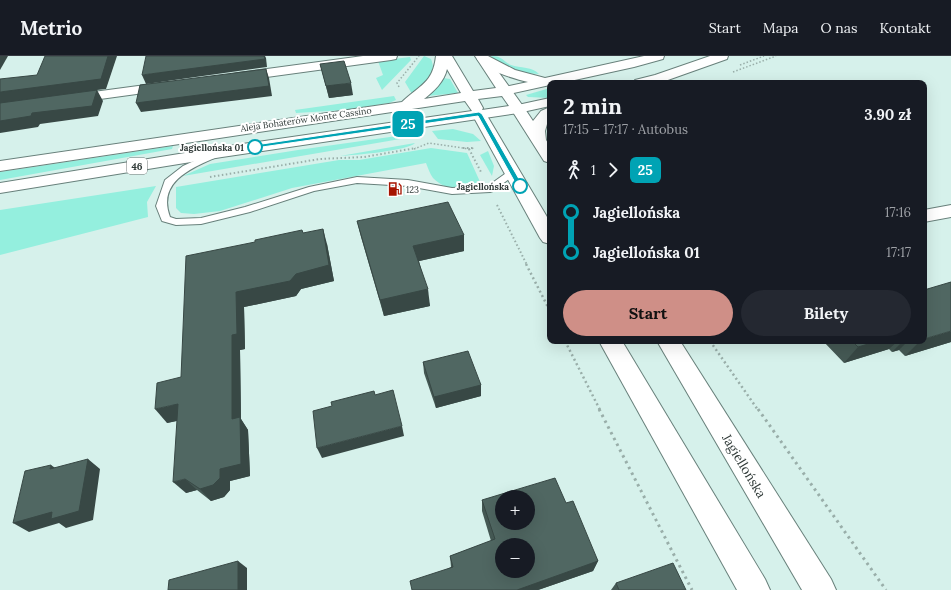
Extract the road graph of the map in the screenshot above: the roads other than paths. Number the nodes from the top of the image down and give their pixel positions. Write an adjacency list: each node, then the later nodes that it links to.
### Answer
1 (391, 56): 7 (main road)
2 (442, 56): 14 (main road)
3 (446, 56): 13 (main road)
4 (658, 56): 8 (main road, Aleja Bohaterów Monte Cassino)
5 (722, 56): 9 (main road)
6 (482, 57): 8 (main road); 12 (main road)
7 (224, 79)
8 (553, 80)
9 (652, 80)
10 (547, 81): 12 (main road, Aleja Bohaterów Monte Cassino)
11 (179, 85): 15 (main road)
12 (505, 91): 13 (main road, Aleja Bohaterów Monte Cassino); 17 (main road)
13 (470, 96): 14 (main road, Aleja Bohaterów Monte Cassino / 46); 19 (main road)
14 (404, 98): 23 (main road, Aleja Bohaterów Monte Cassino / 46)
15 (59, 101)
16 (547, 103): 17 (main road, Aleja Bohaterów Monte Cassino)
17 (518, 109): 19 (main road, Aleja Bohaterów Monte Cassino / 46); 20 (main road)
18 (547, 113): 20 (main road)
19 (479, 114): 21 (main road, Aleja Bohaterów Monte Cassino / 46); 24 (main road)
20 (538, 140): 22 (main road)
21 (222, 152): 24 (lane); 25 (main road, Aleja Bohaterów Monte Cassino / 46)
22 (547, 154)
23 (0, 166)
24 (512, 173): 28 (main road)
25 (0, 188)
26 (951, 212): 27 (main road)
27 (927, 216)
28 (547, 233)
29 (612, 344): 31 (main road)
30 (670, 344): 32 (main road, Jagiellońska)
31 (754, 590)
32 (820, 590)

